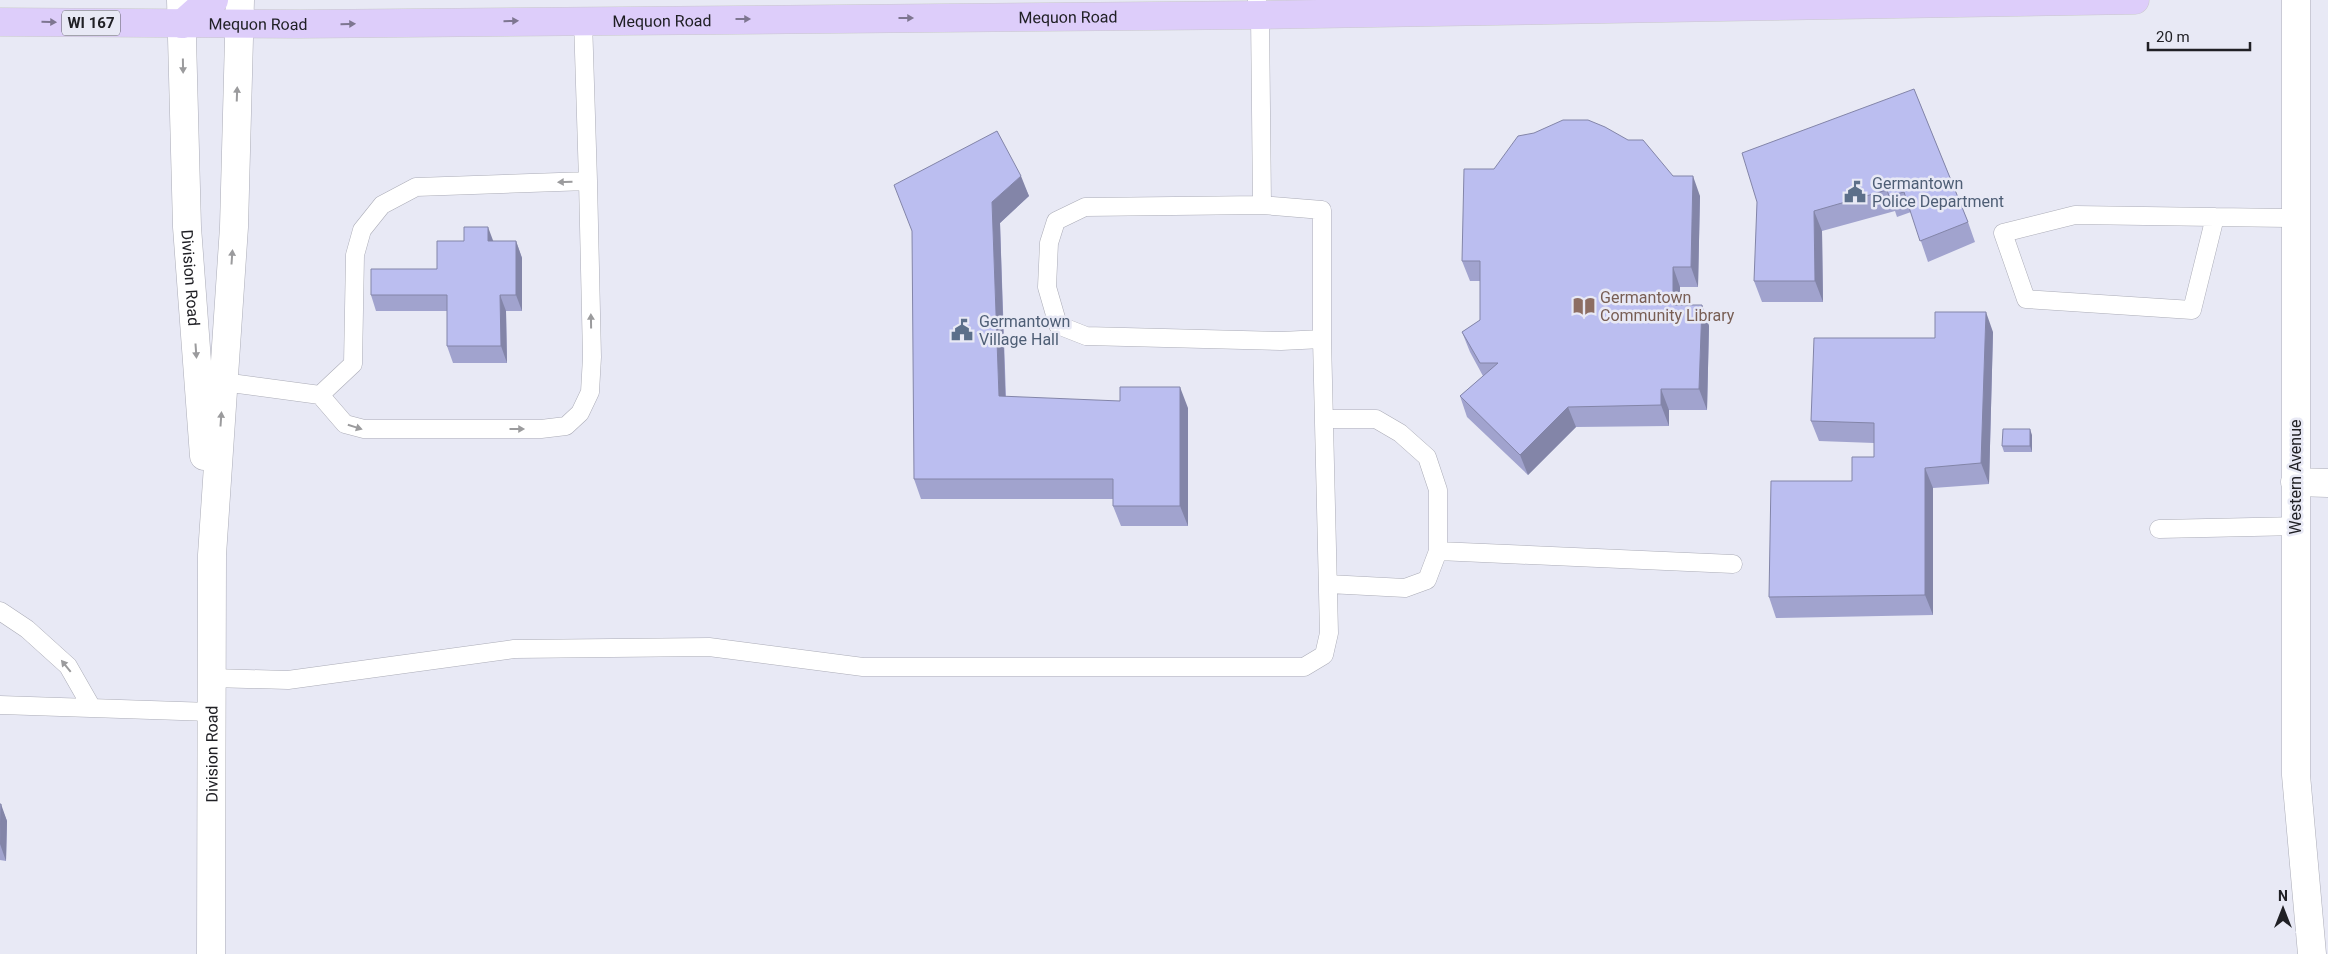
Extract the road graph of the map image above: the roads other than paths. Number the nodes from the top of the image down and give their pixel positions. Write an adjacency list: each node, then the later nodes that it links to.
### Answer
1 (214, 0): 7 (main road)
2 (2135, 0): 4 (main road, Mequon Road / WI 167)
3 (2296, 0): 13 (street, Western Avenue)
4 (1722, 4): 5 (main road, Mequon Road / WI 167)
5 (1258, 8): 6 (main road, Mequon Road / WI 167, one-way to 5); 11 (lane)
6 (583, 10): 8 (main road, Mequon Road / WI 167, one-way to 6); 10 (lane)
7 (182, 12): 8 (main road, Mequon Road / WI 167); 9 (main road, Mequon Road / WI 167, one-way to 7); 23 (street, Division Road, one-way to 23)
8 (239, 12): 15 (street, Division Road, one-way to 8)
9 (0, 22)
10 (588, 181): 16 (lane, one-way to 16); 16 (lane, one-way to 10)
11 (1262, 205): 14 (lane); 14 (lane)
12 (2215, 216): 12 (lane); 13 (lane)
13 (2296, 218): 18 (street, Western Avenue)
14 (1322, 339): 17 (lane)
15 (223, 382): 16 (lane); 23 (street, Division Road, one-way to 15)
16 (320, 395)
17 (1324, 419): 22 (lane); 25 (lane)
18 (2295, 482): 19 (street); 20 (street, Western Avenue)
19 (2328, 483)
20 (2295, 526): 21 (lane); 32 (street, Western Avenue)
21 (2159, 529)
22 (1438, 551): 24 (lane); 25 (lane)
23 (212, 555): 27 (street, Division Road)
24 (1734, 564)
25 (1328, 584): 27 (lane)
26 (0, 612): 29 (lane, one-way to 26)
27 (211, 678): 30 (street, Division Road)
28 (0, 705): 29 (lane)
29 (92, 708): 30 (lane)
30 (211, 712): 31 (street, Division Road)
31 (212, 954)
32 (2312, 954)

